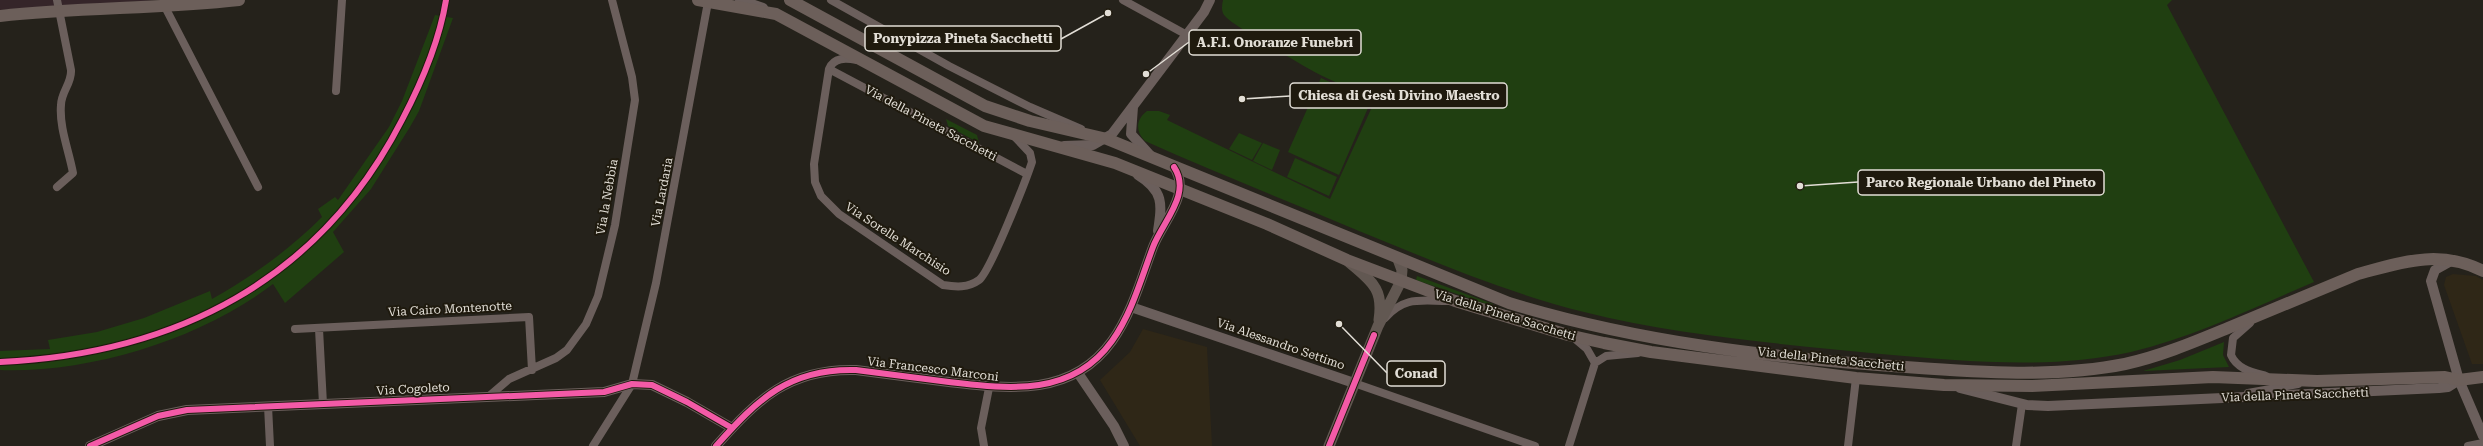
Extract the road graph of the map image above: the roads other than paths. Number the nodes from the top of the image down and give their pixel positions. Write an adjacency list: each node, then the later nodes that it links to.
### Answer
1 (239, 0): 12 (main road)
2 (342, 0): 18 (street)
3 (612, 0): 46 (street, Via la Nebbia)
4 (740, 0): 13 (street, Via della Pineta Sacchetti)
5 (790, 0): 20 (main road, Via della Pineta Sacchetti)
6 (831, 0): 10 (street, Via della Pineta Sacchetti)
7 (1123, 0): 15 (street)
8 (1210, 0): 15 (street)
9 (703, 1): 13 (main road, Via della Pineta Sacchetti); 54 (street, Via Lardaria)
10 (844, 3): 20 (street, Via della Pineta Sacchetti)
11 (58, 5): 12 (main road); 14 (main road); 28 (street)
12 (164, 5): 29 (street)
13 (776, 14): 16 (main road, Via della Pineta Sacchetti)
14 (0, 16)
15 (1187, 35): 19 (street)
16 (863, 62): 17 (street, Via della Pineta Sacchetti); 21 (main road, Via della Pineta Sacchetti)
17 (829, 69): 27 (street, Via della Pineta Sacchetti); 27 (street, Via Sorelle Marchisio)
18 (336, 91)
19 (1133, 105): 22 (street); 24 (street)
20 (1093, 134): 22 (main road, Via della Pineta Sacchetti)
21 (1013, 136): 23 (main road, Via della Pineta Sacchetti); 27 (street, Via della Pineta Sacchetti)
22 (1107, 138): 23 (street, Via della Pineta Sacchetti); 24 (main road, Via della Pineta Sacchetti)
23 (1052, 146): 26 (main road, Via della Pineta Sacchetti)
24 (1153, 158): 25 (main road, Via della Pineta Sacchetti)
25 (1174, 167): 30 (street); 32 (main road, Via della Pineta Sacchetti)
26 (1126, 168): 30 (main road, Via della Pineta Sacchetti); 31 (street, Via Francesco Marconi)
27 (1027, 174)
28 (57, 187)
29 (258, 187)
30 (1180, 189): 31 (street, Via Francesco Marconi); 34 (main road, Via della Pineta Sacchetti)
31 (1156, 239): 38 (street, Via Francesco Marconi)
32 (1398, 259): 36 (main road); 39 (main road, Via della Pineta Sacchetti)
33 (2454, 259): 35 (main road, Via della Pineta Sacchetti); 39 (main road, Via della Pineta Sacchetti); 51 (street)
34 (1347, 260): 36 (main road, Via della Pineta Sacchetti); 40 (main road, Via della Pineta Sacchetti)
35 (2483, 271)
36 (1401, 281): 37 (main road, Via della Pineta Sacchetti); 40 (main road)
37 (1455, 301): 40 (street); 43 (main road, Via della Pineta Sacchetti)
38 (1131, 307): 47 (street, Via Francesco Marconi); 53 (street, Via Alessandro Settimo)
39 (2267, 312): 50 (street, Via della Pineta Sacchetti)
40 (1378, 326): 53 (main road)
41 (295, 329): 42 (street, Via Cairo Montenotte)
42 (319, 329): 46 (street, Via Cairo Montenotte); 59 (street)
43 (1568, 335): 44 (main road, Via della Pineta Sacchetti); 45 (street)
44 (1650, 352): 45 (street); 49 (main road, Via della Pineta Sacchetti)
45 (1595, 363): 73 (street)
46 (532, 370): 57 (street)
47 (1078, 373): 56 (street, Via Francesco Marconi); 70 (street)
48 (2483, 377): 51 (main road)
49 (1856, 378): 55 (main road, Via della Pineta Sacchetti); 74 (street)
50 (2273, 379): 52 (main road, Via della Pineta Sacchetti); 55 (main road, Via della Pineta Sacchetti)
51 (2459, 380): 52 (main road, Via della Pineta Sacchetti); 58 (street, Via della Pineta Sacchetti); 63 (street)
52 (2318, 381): 58 (street)
53 (1354, 383): 71 (main road); 72 (street, Via Alessandro Settimo)
54 (632, 384): 57 (street, Via Cogoleto); 62 (street, Via Cogoleto); 67 (street, Via Lardaria)
55 (1944, 385): 60 (street, Via della Pineta Sacchetti)
56 (988, 388): 62 (street, Via Francesco Marconi); 69 (street)
57 (488, 397): 59 (street, Via Cogoleto)
58 (2226, 398): 60 (street, Via della Pineta Sacchetti)
59 (323, 404): 61 (street, Via Cogoleto)
60 (2022, 404): 75 (street)
61 (268, 406): 65 (street, Via Cogoleto); 66 (street)
62 (732, 428): 68 (street, Via Francesco Marconi)
63 (2483, 436)
64 (2483, 443): 76 (street)
65 (90, 446)
66 (270, 446)
67 (593, 446)
68 (716, 446)
69 (984, 446)
70 (1124, 446)
71 (1329, 446)
72 (1535, 446)
73 (1569, 446)
74 (1848, 446)
75 (2016, 446)
76 (2468, 446)

